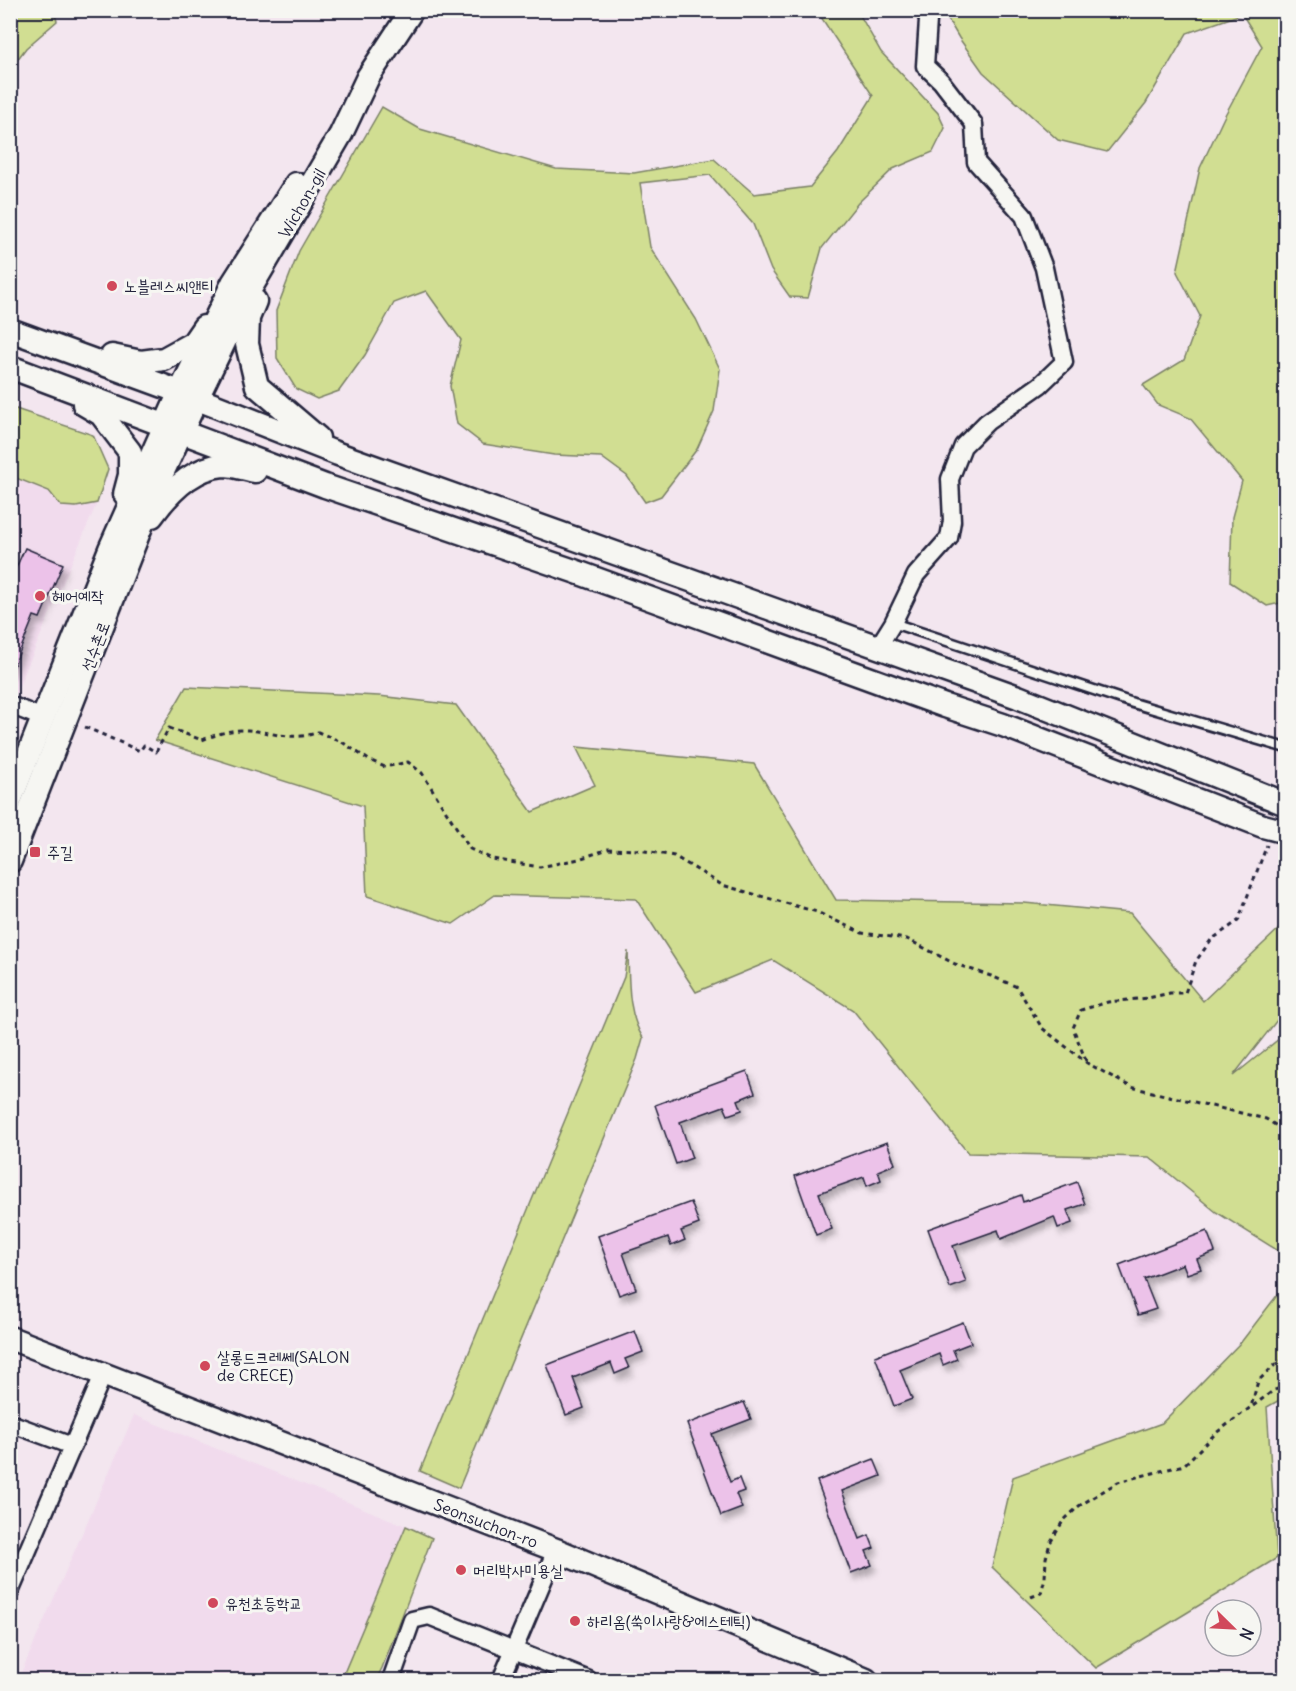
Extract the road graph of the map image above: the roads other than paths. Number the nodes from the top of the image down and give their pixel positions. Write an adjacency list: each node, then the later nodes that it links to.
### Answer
1 (412, 10): 3 (street, Wichon-gil)
2 (925, 10): 16 (street)
3 (341, 134): 4 (street, Wichon-gil); 5 (street)
4 (274, 250): 10 (street, Wichon-gil); 12 (street)
5 (233, 283): 7 (street); 10 (street)
6 (10, 330): 7 (street)
7 (49, 344): 10 (street)
8 (10, 368): 9 (street)
9 (40, 379): 11 (street); 15 (street)
10 (189, 395): 11 (street, 선수촌로); 12 (street)
11 (174, 429): 13 (street); 14 (street, 선수촌로); 15 (street, 선수촌로)
12 (338, 454): 17 (street)
13 (325, 486): 14 (street); 23 (street)
14 (137, 537): 24 (street, 선수촌로)
15 (110, 549): 19 (street, 선수촌로)
16 (893, 623): 17 (street); 20 (lane)
17 (878, 647): 22 (street)
18 (10, 705): 19 (street)
19 (44, 718): 21 (street, 선수촌로)
20 (1286, 748)
21 (10, 801)
22 (1286, 804)
23 (1280, 830)
24 (10, 861)
25 (10, 1338): 26 (street, Seonsuchon-ro)
26 (103, 1375): 28 (street); 29 (street, Seonsuchon-ro)
27 (10, 1423): 28 (street)
28 (72, 1446): 30 (street)
29 (556, 1550): 31 (street); 32 (street, Seonsuchon-ro)
30 (10, 1592)
31 (513, 1649): 33 (street); 34 (street); 35 (street)
32 (852, 1678)
33 (391, 1680)
34 (501, 1680)
35 (589, 1680)

